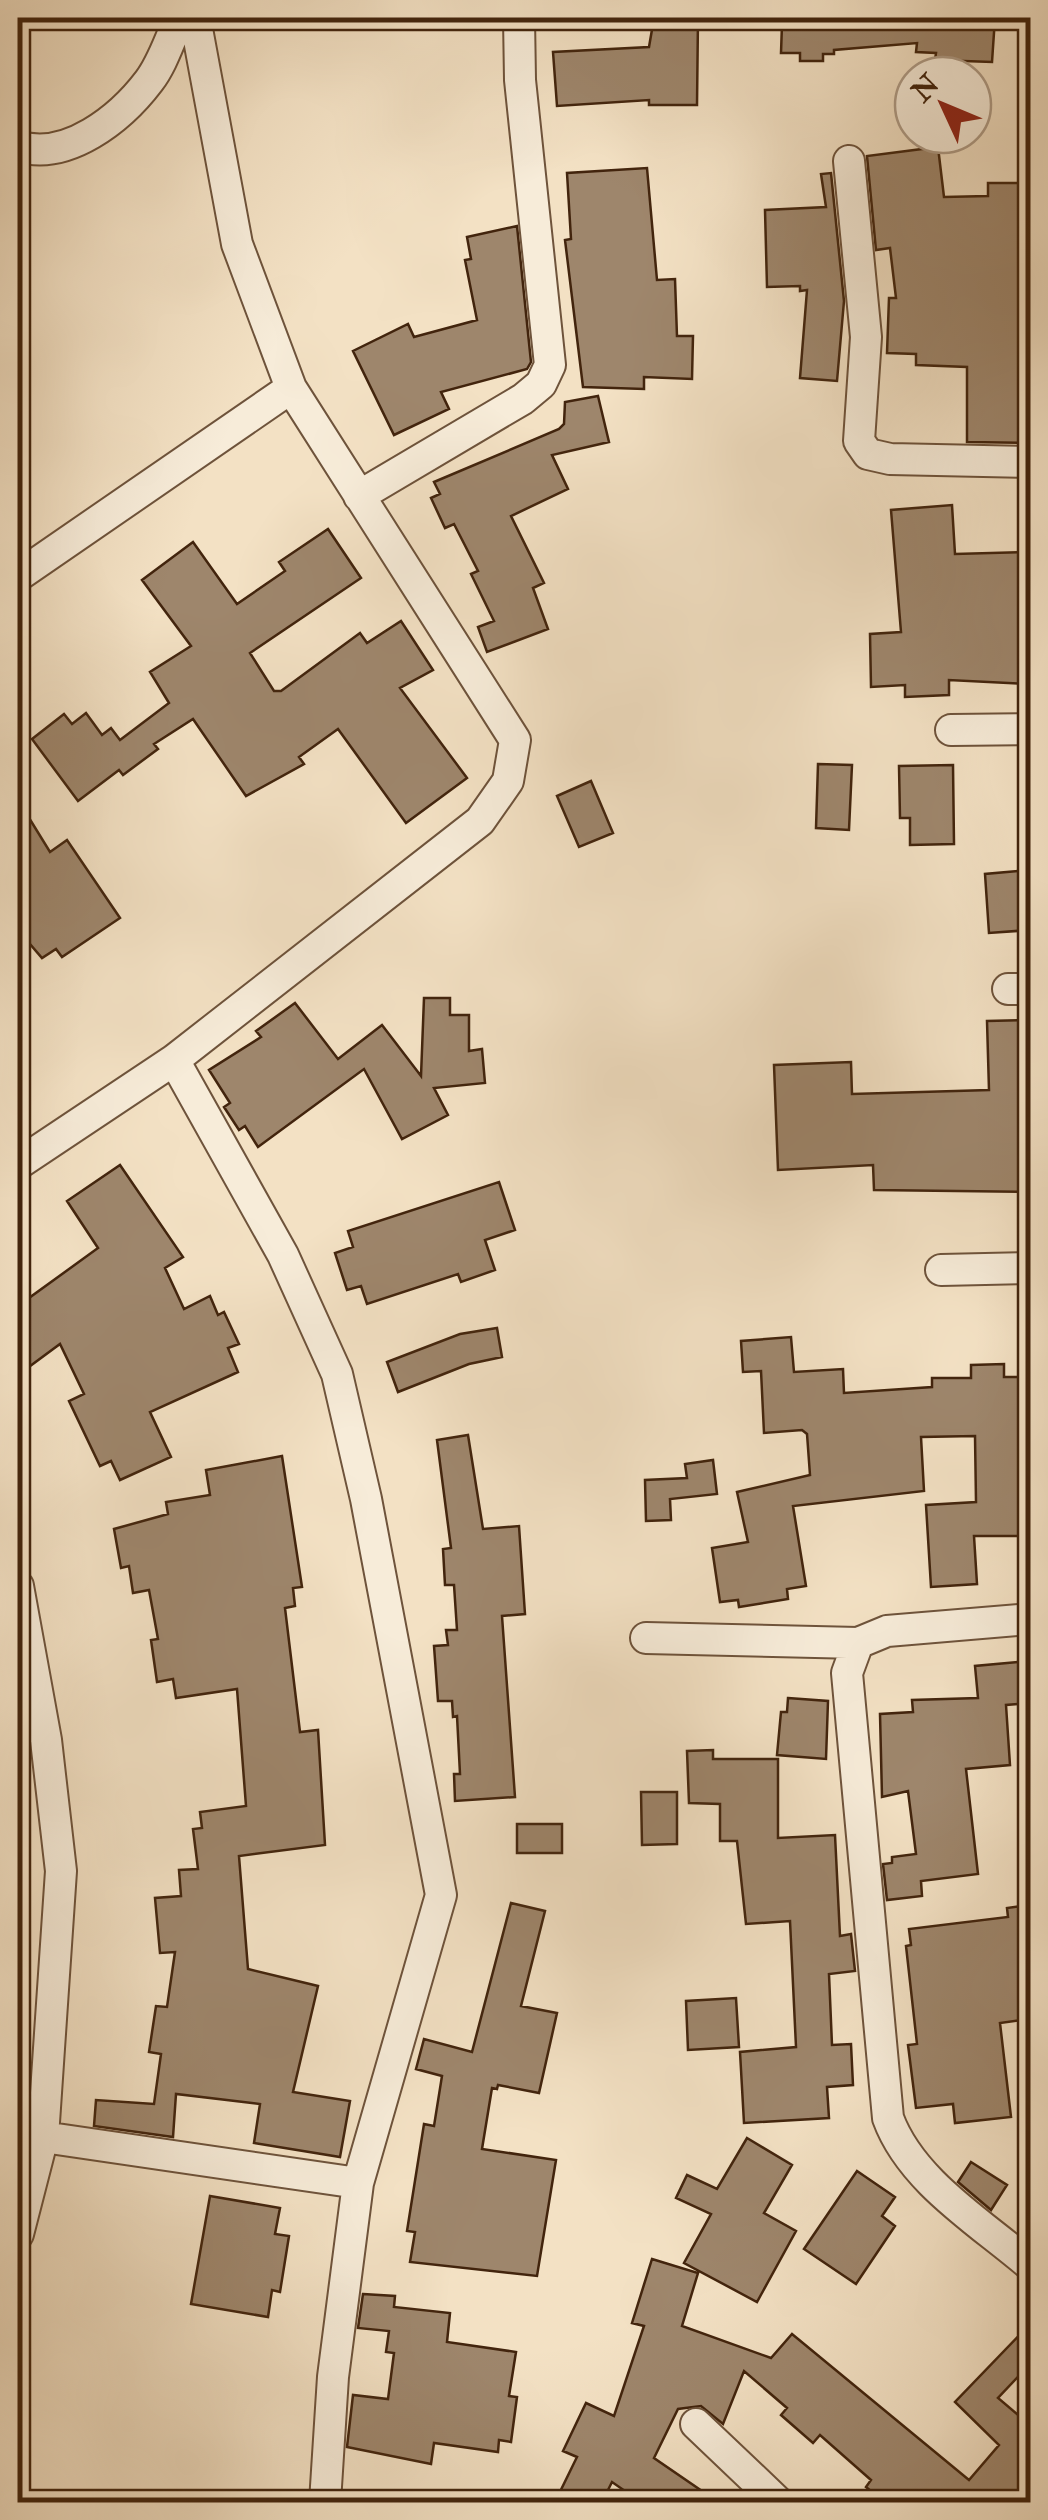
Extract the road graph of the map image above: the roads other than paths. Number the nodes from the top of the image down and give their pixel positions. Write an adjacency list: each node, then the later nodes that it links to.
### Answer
1 (180, 18): 4 (street)
2 (194, 18): 6 (street)
3 (519, 18): 8 (street)
4 (22, 151)
5 (849, 161): 7 (street)
6 (291, 388): 8 (street); 9 (street)
7 (1030, 462)
8 (359, 496): 12 (street)
9 (18, 576)
10 (1030, 729): 11 (street)
11 (951, 730)
12 (174, 1060): 13 (street); 21 (street)
13 (18, 1164)
14 (1030, 1268): 15 (street)
15 (940, 1270)
16 (18, 1586): 20 (street)
17 (1030, 1619): 19 (street)
18 (646, 1638): 19 (street)
19 (858, 1644): 23 (street)
20 (43, 2137): 21 (street); 22 (street)
21 (358, 2183): 25 (street)
22 (18, 2234)
23 (1030, 2265)
24 (696, 2424): 26 (street)
25 (325, 2502)
26 (778, 2502)

